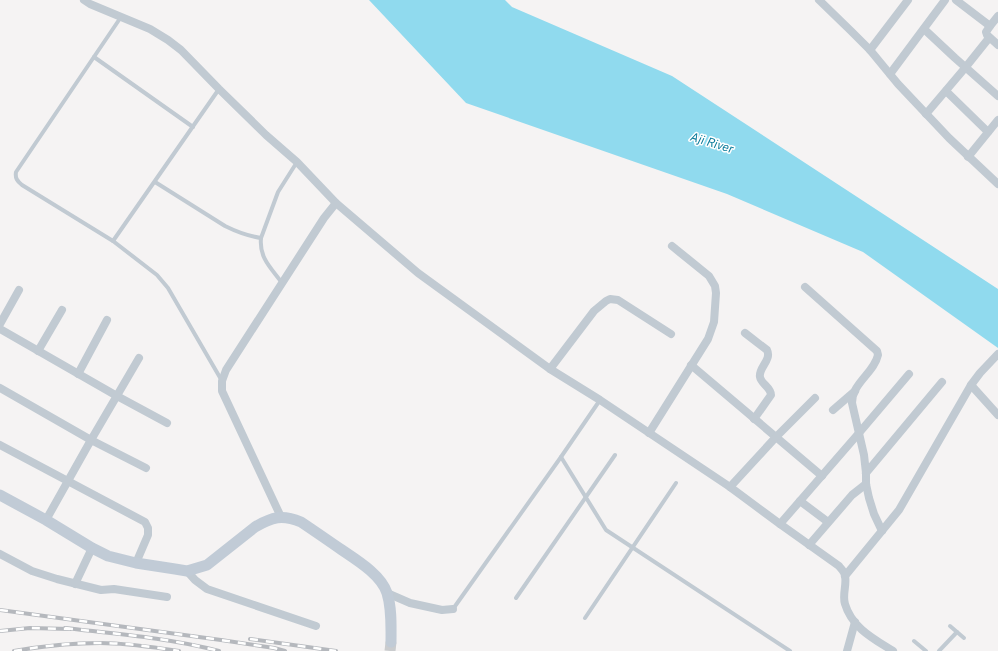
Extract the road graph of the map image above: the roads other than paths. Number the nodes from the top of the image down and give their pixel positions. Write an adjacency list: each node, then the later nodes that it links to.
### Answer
1 (84, 0): 6 (street)
2 (820, 0): 12 (street)
3 (908, 0): 12 (street)
4 (945, 0): 9 (street)
5 (956, 0): 8 (street)
6 (121, 16): 13 (lane); 16 (street)
7 (998, 16): 8 (street)
8 (990, 26): 10 (street)
9 (924, 29): 14 (street); 15 (street)
10 (990, 38): 11 (street); 14 (street)
11 (998, 45)
12 (870, 50): 15 (street)
13 (94, 56): 21 (lane); 29 (lane)
14 (965, 68): 17 (street); 18 (street)
15 (890, 74): 19 (street)
16 (219, 89): 21 (lane); 24 (street)
17 (946, 91): 19 (street); 22 (street)
18 (998, 96)
19 (926, 114): 23 (street)
20 (998, 120): 22 (street)
21 (193, 127): 25 (lane)
22 (988, 132): 23 (street)
23 (968, 157): 26 (street)
24 (297, 162): 27 (street); 28 (lane)
25 (155, 182): 28 (lane); 29 (lane)
26 (998, 183)
27 (336, 203): 31 (street); 44 (street)
28 (261, 238): 31 (lane)
29 (113, 241): 47 (lane)
30 (672, 246): 43 (street)
31 (282, 283): 47 (street)
32 (805, 287): 51 (street)
33 (19, 290): 36 (street)
34 (62, 310): 40 (street)
35 (107, 320): 45 (street)
36 (0, 324)
37 (0, 329): 40 (street)
38 (745, 333): 57 (street)
39 (671, 334): 44 (street)
40 (38, 351): 45 (street)
41 (998, 354): 49 (street)
42 (139, 358): 52 (street)
43 (691, 365): 57 (street); 59 (street)
44 (550, 368): 54 (street)
45 (78, 374): 52 (street)
46 (909, 374): 60 (street)
47 (222, 381): 76 (street)
48 (942, 382): 67 (street)
49 (971, 384): 56 (street); 80 (street)
50 (0, 388): 62 (street)
51 (855, 390): 55 (street); 60 (street)
52 (117, 396): 58 (street); 62 (street)
53 (815, 398): 61 (street)
54 (600, 400): 59 (street); 65 (lane)
55 (833, 410)
56 (998, 415)
57 (754, 419): 61 (street)
58 (166, 423)
59 (648, 433): 72 (street)
60 (859, 433): 67 (street); 68 (street)
61 (776, 437): 68 (street); 72 (street)
62 (91, 440): 66 (street); 69 (street)
63 (0, 445): 69 (street)
64 (615, 455): 74 (lane)
65 (561, 457): 74 (lane); 92 (lane)
66 (146, 468)
67 (866, 473): 71 (street)
68 (822, 476): 75 (street)
69 (69, 481): 77 (street); 85 (street)
70 (676, 483): 82 (lane)
71 (866, 484): 78 (street); 80 (street)
72 (730, 487): 79 (street)
73 (0, 495): 77 (street)
74 (586, 498): 82 (lane); 91 (lane)
75 (800, 501): 78 (street); 79 (street)
76 (282, 517): 86 (street); 89 (street)
77 (46, 520): 83 (street)
78 (828, 522): 81 (street)
79 (780, 524): 81 (street)
80 (882, 531): 87 (street)
81 (808, 544): 87 (street)
82 (633, 547): 93 (lane); 101 (lane)
83 (92, 548): 85 (street); 88 (street)
84 (0, 554): 88 (street)
85 (136, 563): 86 (street)
86 (187, 571): 95 (street)
87 (846, 576): 94 (street)
88 (75, 584): 90 (street)
89 (387, 593): 92 (street); 100 (street)
90 (167, 597)
91 (516, 598)
92 (453, 609)
93 (585, 618)
94 (855, 622): 102 (street); 103 (street)
95 (316, 626)
96 (950, 626): 97 (lane)
97 (957, 632): 98 (lane); 105 (lane)
98 (964, 638)
99 (914, 641): 104 (lane)
100 (391, 642)
101 (790, 651)
102 (846, 651)
103 (893, 651)
104 (926, 651)
105 (939, 651)

